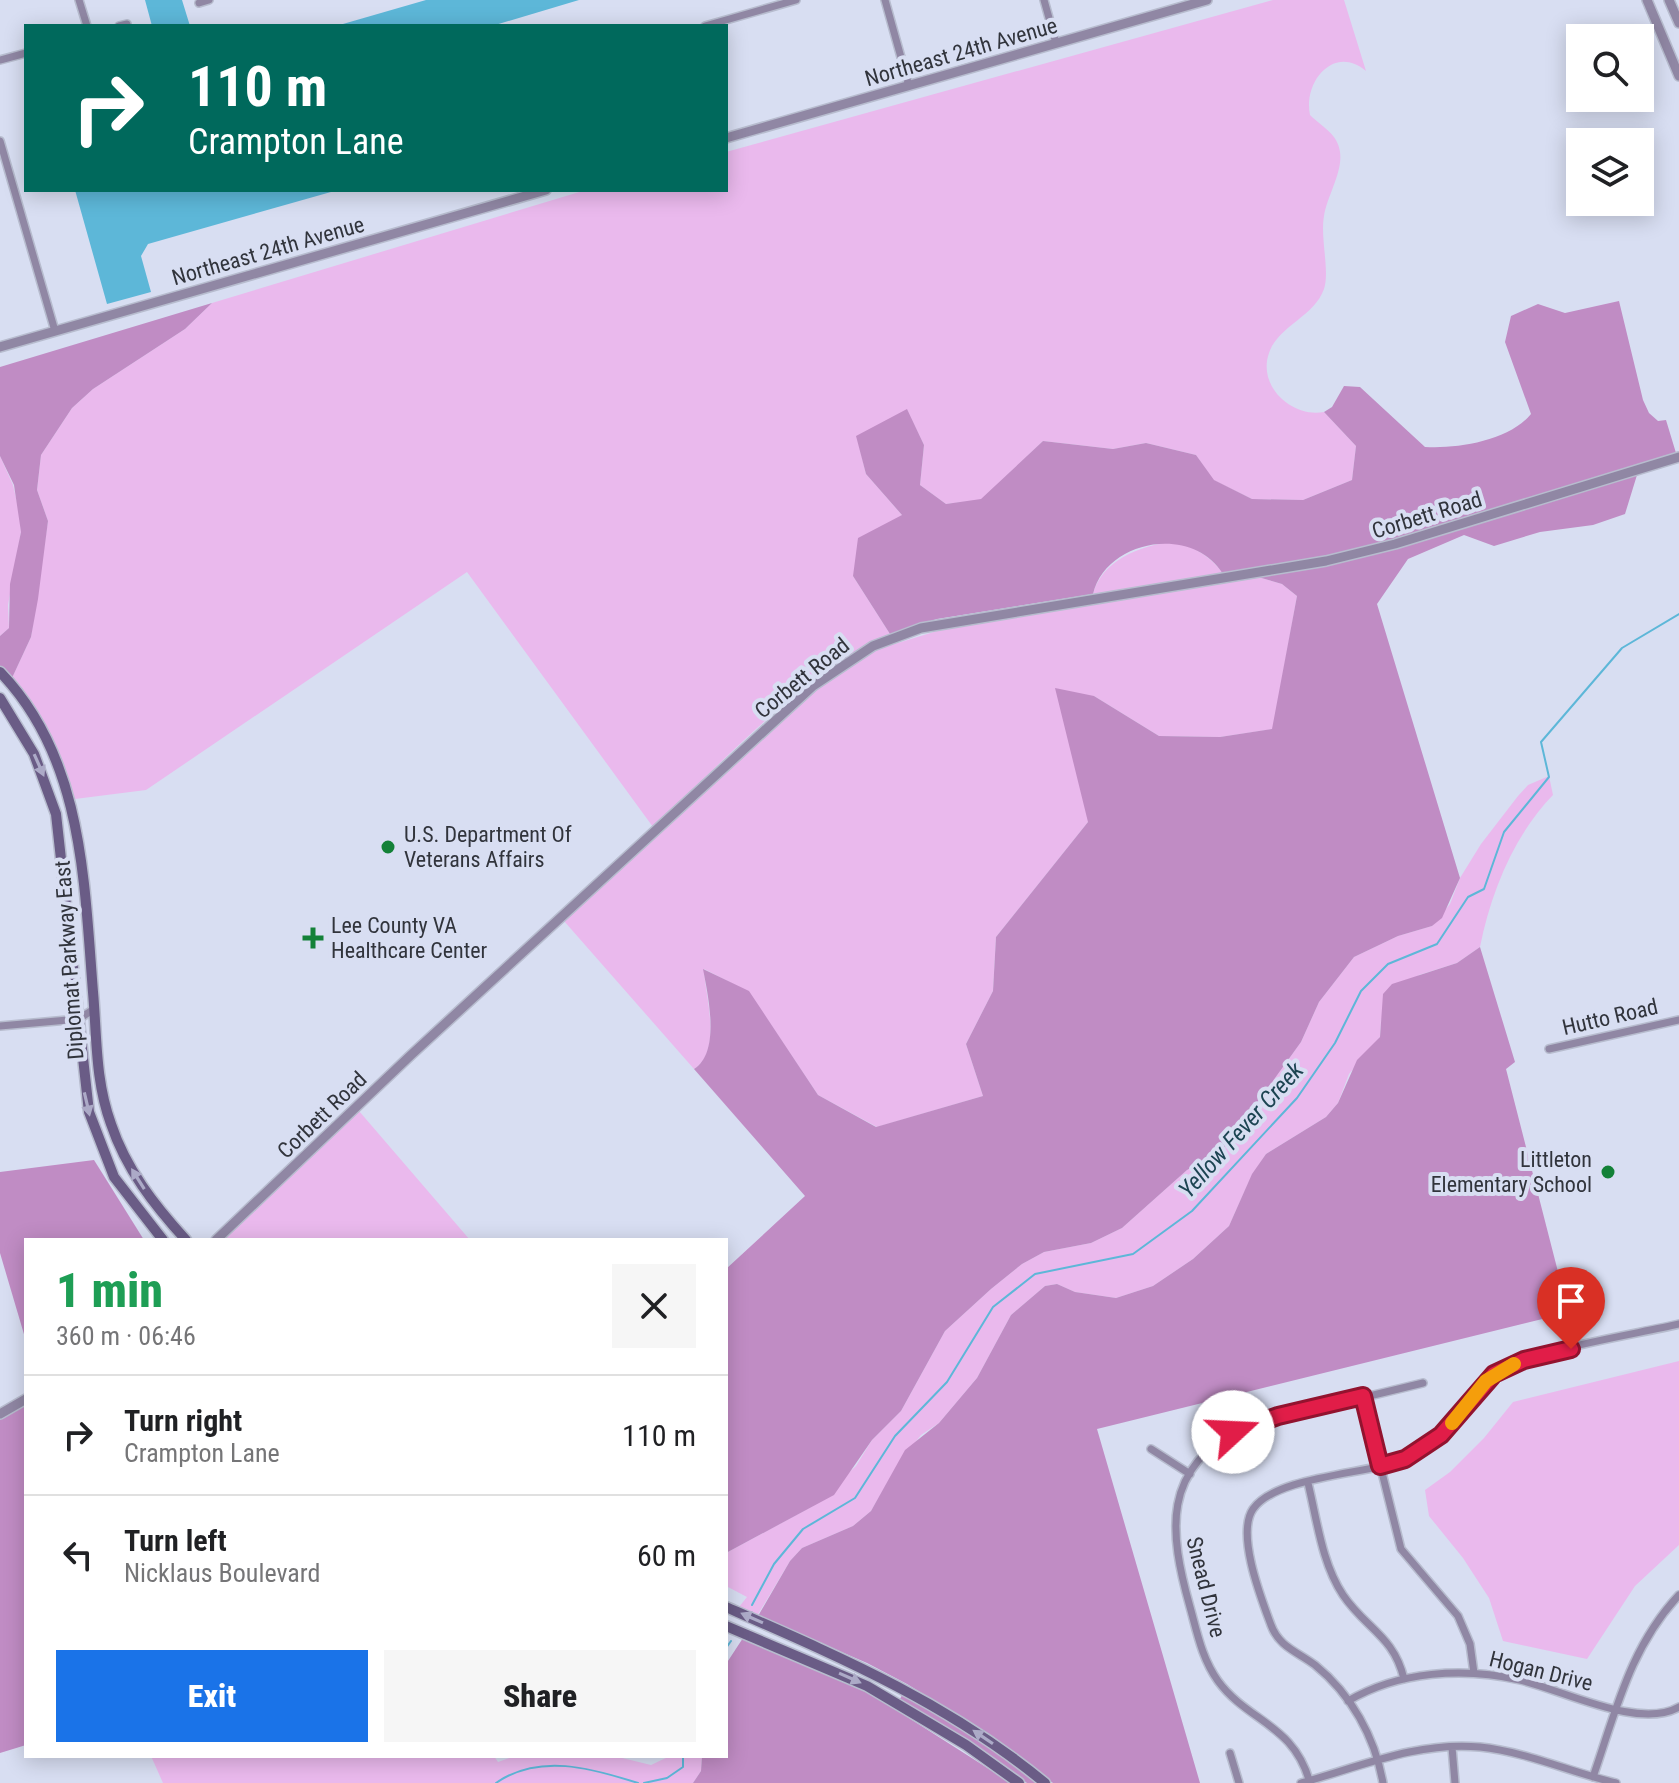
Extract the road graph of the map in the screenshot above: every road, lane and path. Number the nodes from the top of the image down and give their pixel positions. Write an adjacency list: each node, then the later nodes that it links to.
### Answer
1 (79, 0): 11 (street)
2 (209, 0): 9 (street)
3 (796, 0): 12 (street)
4 (885, 0): 17 (street)
5 (1044, 0): 13 (street)
6 (1207, 0): 13 (street, Northeast 24th Avenue)
7 (1647, 0): 16 (street)
8 (1669, 0): 10 (street)
9 (199, 3)
10 (1679, 23)
11 (86, 24)
12 (712, 24)
13 (1056, 43): 17 (street, Northeast 24th Avenue)
14 (24, 54): 15 (street)
15 (0, 60)
16 (1679, 76)
17 (909, 86): 18 (street, Northeast 24th Avenue)
18 (728, 137)
19 (0, 141): 21 (street)
20 (517, 194): 21 (street, Northeast 24th Avenue)
21 (55, 331): 22 (street, Northeast 24th Avenue)
22 (0, 347)
23 (1679, 457): 35 (street, Corbett Road)
24 (0, 672): 25 (main road, Diplomat Parkway East)
25 (19, 694): 26 (main road); 27 (main road, Diplomat Parkway East)
26 (3, 701): 28 (main road, Diplomat Parkway East, one-way to 28)
27 (94, 1009): 28 (street); 31 (main road, Diplomat Parkway East)
28 (79, 1019): 30 (street); 31 (street); 33 (main road, Diplomat Parkway East, one-way to 33)
29 (1679, 1020): 32 (street, Hutto Road)
30 (0, 1026)
31 (95, 1029): 34 (main road, Diplomat Parkway East, one-way to 31)
32 (1549, 1049)
33 (161, 1238)
34 (184, 1238)
35 (218, 1238)
36 (1679, 1324): 42 (street)
37 (1423, 1383): 38 (street, Snead Drive)
38 (1363, 1396): 42 (street); 43 (street, Snead Drive)
39 (24, 1400): 40 (street)
40 (0, 1414)
41 (1151, 1449): 43 (street)
42 (1380, 1466): 44 (street); 48 (street)
43 (1190, 1474): 59 (street, Snead Drive)
44 (1308, 1483): 49 (street); 52 (street)
45 (1679, 1595): 54 (street)
46 (728, 1608): 50 (main road, one-way to 46)
47 (728, 1627): 51 (main road, one-way to 51)
48 (1474, 1673): 49 (street, Hogan Drive); 54 (street, Hogan Drive)
49 (1404, 1679): 52 (street, Hogan Drive)
50 (902, 1687): 51 (main road); 61 (main road, one-way to 50)
51 (894, 1700): 60 (main road)
52 (1348, 1701): 57 (street)
53 (1679, 1707): 54 (street, Hogan Drive)
54 (1615, 1708): 58 (street)
55 (1452, 1747): 57 (street); 58 (street); 64 (street)
56 (1230, 1753): 62 (street)
57 (1379, 1760): 59 (street); 63 (street)
58 (1593, 1777): 65 (street)
59 (1307, 1782)
60 (1019, 1783)
61 (1045, 1783)
62 (1239, 1783)
63 (1383, 1783)
64 (1455, 1783)
65 (1616, 1783)

